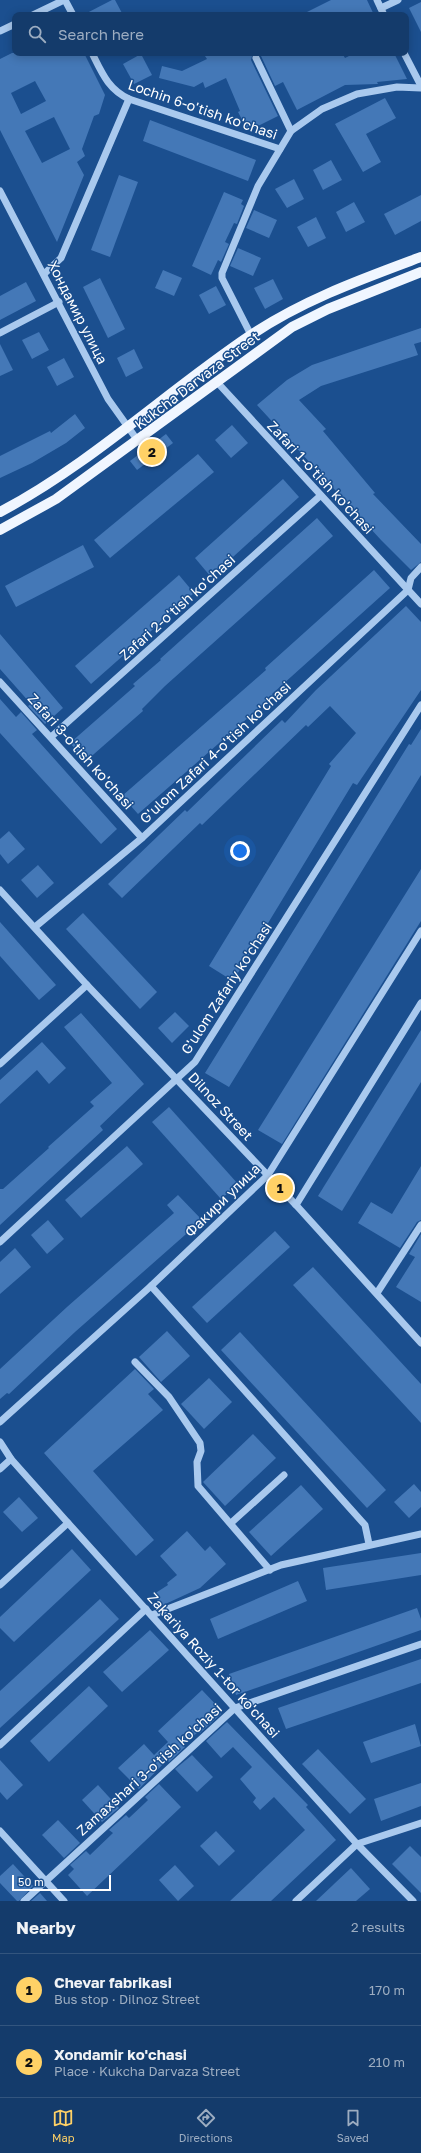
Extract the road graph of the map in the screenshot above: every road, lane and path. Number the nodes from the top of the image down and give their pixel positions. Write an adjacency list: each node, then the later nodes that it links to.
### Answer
1 (64, 0): 4 (street); 5 (street)
2 (377, 0): 6 (street)
3 (398, 0): 6 (street)
4 (39, 12)
5 (71, 12)
6 (383, 12)
7 (12, 25): 8 (street)
8 (0, 31)
9 (94, 56): 13 (street, Lochin 6-o'tish ko'chasi)
10 (406, 56): 12 (street)
11 (256, 58): 14 (street)
12 (421, 87): 14 (street)
13 (129, 99): 15 (street, Lochin 6-o'tish ko'chasi); 19 (street)
14 (292, 131): 15 (street)
15 (280, 149): 22 (street)
16 (0, 191): 19 (street, Хондамир улица)
17 (421, 257): 22 (main road, Kukcha Darvaza Street)
18 (421, 272): 23 (main road, Kukcha Darvaza Street)
19 (44, 274): 20 (street, Хондамир улица)
20 (59, 302): 21 (street); 24 (street, Хондамир улица)
21 (0, 333)
22 (251, 335): 24 (main road, Kukcha Darvaza Street)
23 (216, 381): 25 (main road, Kukcha Darvaza Street); 26 (street, Zafari 1-o'tish ko'chasi)
24 (127, 426): 25 (street, Хондамир улица); 27 (main road, Kukcha Darvaza Street)
25 (138, 441): 28 (main road, Kukcha Darvaza Street)
26 (320, 496): 30 (street, Zafari 1-o'tish ko'chasi); 34 (street, Zafari 2-o'tish ko'chasi)
27 (0, 512)
28 (0, 530)
29 (421, 567): 30 (street)
30 (408, 590): 31 (street, Zafari 1-o'tish ko'chasi); 35 (street, G'ulom Zafari 4-o'tish ko'chasi)
31 (421, 604)
32 (0, 682): 34 (street, Zafari 3-o'tish ko'chasi)
33 (421, 705): 42 (street, G'ulom Zafariy ko'chasi)
34 (51, 737): 35 (street, Zafari 3-o'tish ko'chasi)
35 (142, 838): 37 (street, G'ulom Zafari 4-o'tish ko'chasi)
36 (0, 890): 37 (street, Dilnoz Street)
37 (35, 927): 39 (street, Dilnoz Street)
38 (421, 931): 43 (street, Факири улица)
39 (86, 985): 41 (street); 42 (street, Dilnoz Street)
40 (421, 1003): 44 (street)
41 (0, 1064)
42 (178, 1079): 43 (street, Dilnoz Street); 46 (street, G'ulom Zafariy ko'chasi)
43 (268, 1175): 44 (street, Dilnoz Street); 47 (street, Факири улица)
44 (296, 1205): 48 (street, Dilnoz Street)
45 (421, 1225): 48 (street)
46 (0, 1242)
47 (151, 1286): 51 (street, Факири улица); 59 (street)
48 (376, 1294): 49 (street, Dilnoz Street)
49 (421, 1343)
50 (135, 1362): 57 (street)
51 (0, 1422)
52 (0, 1442): 53 (street, Zakariya Roziy 1-tor ko'chasi)
53 (11, 1459): 54 (street); 56 (street, Zakariya Roziy 1-tor ko'chasi)
54 (0, 1469)
55 (284, 1475): 57 (street)
56 (68, 1523): 61 (street); 62 (street, Zakariya Roziy 1-tor ko'chasi)
57 (231, 1523): 60 (street)
58 (421, 1534): 59 (street)
59 (369, 1544): 60 (street)
60 (270, 1570): 63 (street)
61 (0, 1584)
62 (146, 1609): 63 (street, Zakariya Roziy 1-tor ko'chasi); 66 (street)
63 (152, 1615): 65 (street, Zakariya Roziy 1-tor ko'chasi)
64 (421, 1644): 65 (street, Zamaxshari 3-o'tish ko'chasi)
65 (235, 1708): 69 (street, Zakariya Roziy 1-tor ko'chasi); 70 (street, Zamaxshari 3-o'tish ko'chasi)
66 (0, 1745)
67 (421, 1823): 69 (street)
68 (0, 1831): 70 (street)
69 (357, 1844): 73 (street); 74 (street, Zakariya Roziy 1-tor ko'chasi)
70 (46, 1881): 71 (street, Zamaxshari 3-o'tish ko'chasi); 72 (street)
71 (24, 1901)
72 (64, 1901)
73 (296, 1901)
74 (413, 1901)

